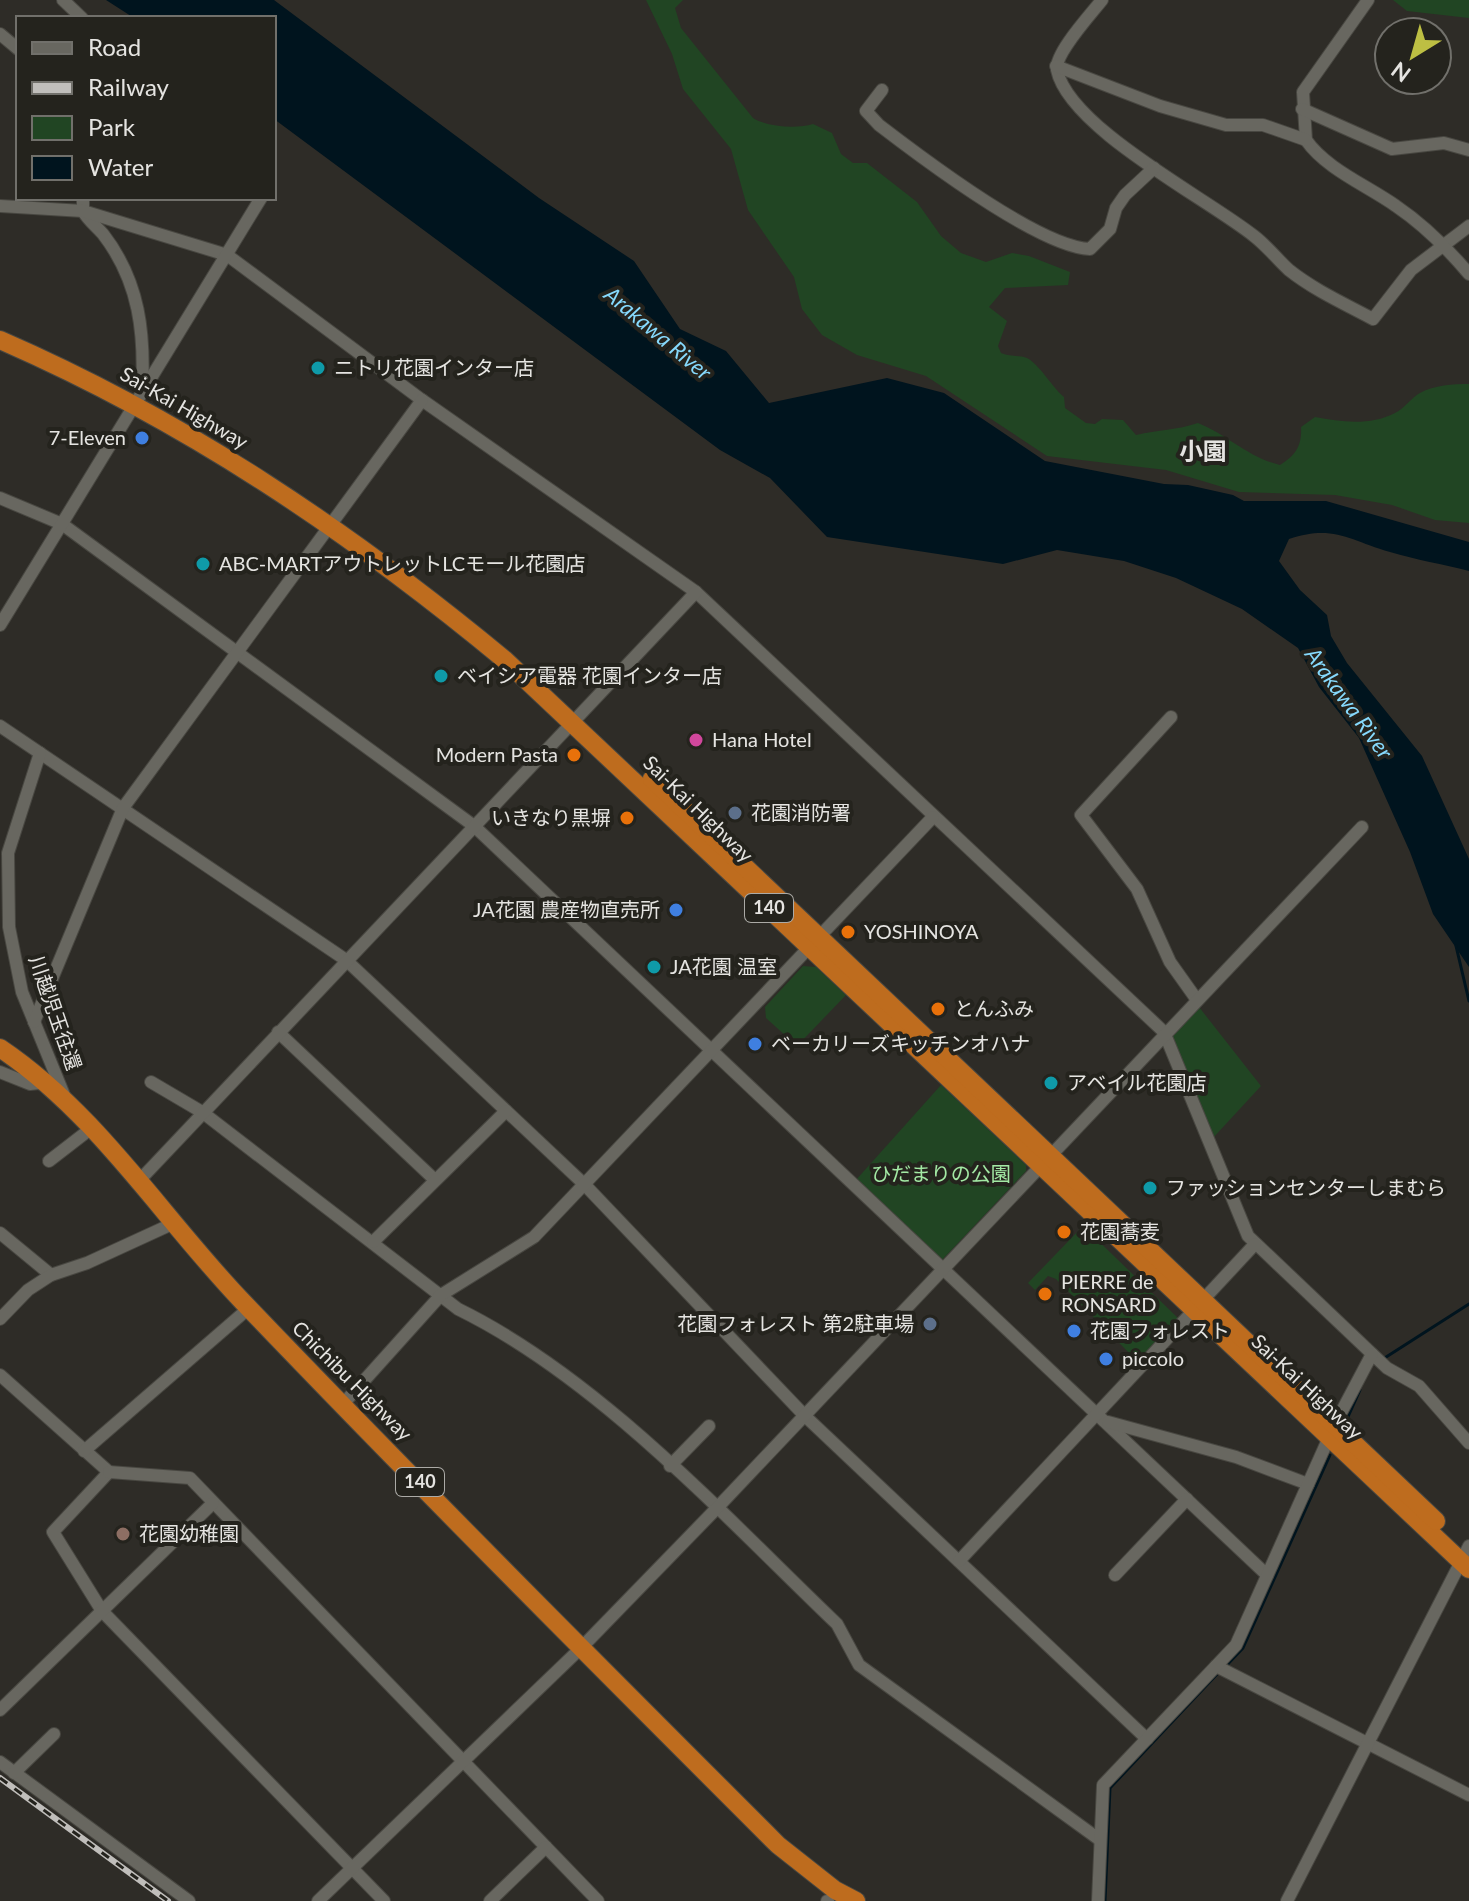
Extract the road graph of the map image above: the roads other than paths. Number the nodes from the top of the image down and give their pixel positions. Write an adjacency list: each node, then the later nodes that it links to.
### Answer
1 (63, 0): 4 (street)
2 (1102, 0): 7 (street)
3 (1368, 0): 9 (street)
4 (80, 16)
5 (0, 34): 6 (street)
6 (16, 47)
7 (1056, 66): 10 (street); 12 (street)
8 (882, 90): 12 (street)
9 (1302, 109): 10 (street); 11 (street)
10 (1306, 140): 17 (street)
11 (1469, 150)
12 (1154, 168): 17 (street)
13 (260, 200): 18 (street)
14 (83, 204): 15 (street); 18 (street); 22 (street)
15 (0, 206)
16 (1469, 226): 17 (street)
17 (1446, 247): 19 (street)
18 (227, 255): 22 (street); 23 (street)
19 (1469, 274)
20 (0, 327): 22 (highway, Sai-Kai Highway / 140)
21 (0, 340): 22 (highway, Sai-Kai Highway / 140)
22 (139, 400): 25 (highway, Sai-Kai Highway / 140); 26 (street)
23 (422, 400): 25 (street); 27 (street)
24 (0, 498): 26 (street)
25 (335, 520): 29 (street); 30 (highway, Sai-Kai Highway / 140)
26 (62, 524): 28 (street); 29 (street)
27 (696, 592): 30 (street); 35 (street)
28 (0, 625)
29 (238, 652): 34 (street); 36 (street)
30 (577, 717): 36 (street); 38 (highway, Sai-Kai Highway / 140)
31 (1171, 717): 40 (street)
32 (0, 726): 33 (street)
33 (40, 753): 34 (street); 41 (street, 川越児玉往還)
34 (123, 808): 39 (street); 41 (street)
35 (933, 817): 38 (street); 43 (street)
36 (474, 826): 39 (street); 45 (street)
37 (1362, 827): 40 (street)
38 (815, 941): 45 (street); 54 (highway, Sai-Kai Highway / 140)
39 (346, 960): 42 (street); 50 (street)
40 (1197, 1000): 43 (street)
41 (34, 1022): 49 (street, 川越児玉往還)
42 (278, 1032): 51 (street); 55 (street)
43 (1164, 1032): 54 (street); 61 (street)
44 (0, 1048): 47 (highway, Chichibu Highway / 140)
45 (711, 1050): 57 (street); 62 (street)
46 (0, 1072): 47 (street)
47 (48, 1082): 49 (highway, Chichibu Highway / 140)
48 (151, 1082): 51 (street)
49 (65, 1098): 52 (highway, Chichibu Highway / 140)
50 (506, 1111): 55 (street); 57 (street)
51 (202, 1112): 56 (street); 60 (street)
52 (93, 1127): 53 (street); 56 (highway, Chichibu Highway / 140)
53 (49, 1161)
54 (1046, 1161): 62 (street); 65 (highway, Sai-Kai Highway / 140)
55 (435, 1180): 60 (street)
56 (137, 1183): 58 (highway, Chichibu Highway / 140)
57 (585, 1185): 64 (street); 71 (street)
58 (172, 1224): 63 (street); 66 (highway, Chichibu Highway / 140)
59 (0, 1233): 63 (street)
60 (373, 1242): 64 (street)
61 (1255, 1244): 65 (street); 68 (street)
62 (944, 1270): 71 (street); 72 (street)
63 (51, 1275): 67 (street)
64 (441, 1295): 70 (street); 77 (street)
65 (1198, 1305): 72 (street); 74 (highway, Sai-Kai Highway / 140)
66 (249, 1308): 70 (highway, Chichibu Highway / 140); 76 (street)
67 (0, 1319)
68 (1377, 1359): 74 (street); 75 (street)
69 (0, 1375): 76 (street)
70 (343, 1404): 88 (highway, Chichibu Highway / 140)
71 (805, 1416): 82 (street); 84 (street)
72 (1101, 1417): 79 (street); 80 (street); 84 (street)
73 (709, 1426): 77 (street)
74 (1332, 1431): 79 (street); 83 (highway, Sai-Kai Highway / 140)
75 (1469, 1443)
76 (84, 1451): 78 (street)
77 (670, 1466): 82 (street)
78 (109, 1472): 81 (street); 87 (street)
79 (1308, 1484): 86 (street)
80 (1187, 1499): 85 (street); 86 (street)
81 (213, 1503): 87 (street); 94 (street)
82 (716, 1509): 88 (street); 98 (street)
83 (1467, 1556): 93 (street)
84 (959, 1561): 92 (street)
85 (1115, 1575)
86 (1267, 1575): 89 (street)
87 (102, 1611): 90 (street); 100 (street)
88 (582, 1647): 94 (street); 106 (highway, Chichibu Highway / 140)
89 (1221, 1669): 92 (street); 93 (street)
90 (0, 1710)
91 (54, 1734): 96 (street)
92 (1147, 1739): 98 (street)
93 (1369, 1743): 97 (street); 108 (street)
94 (463, 1760): 99 (street); 100 (street)
95 (0, 1762): 96 (street)
96 (14, 1773): 101 (street)
97 (1469, 1795)
98 (1100, 1840): 107 (street)
99 (546, 1847): 104 (street); 105 (street)
100 (352, 1868): 102 (street); 103 (street)
101 (189, 1901)
102 (318, 1901)
103 (384, 1901)
104 (490, 1901)
105 (598, 1901)
106 (856, 1901)
107 (1098, 1901)
108 (1287, 1901)

